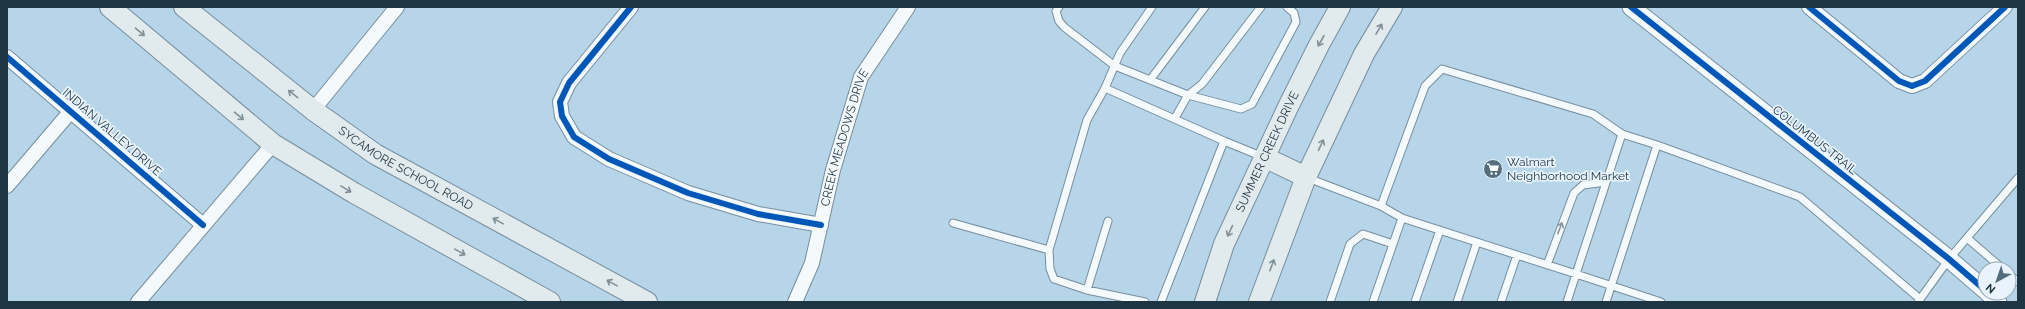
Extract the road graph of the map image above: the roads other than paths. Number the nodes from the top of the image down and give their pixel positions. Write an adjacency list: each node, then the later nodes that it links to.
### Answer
1 (110, 7): 26 (main road, one-way to 26)
2 (184, 7): 21 (main road, SYCAMORE SCHOOL ROAD, one-way to 2)
3 (397, 7): 21 (street)
4 (631, 7): 38 (street)
5 (908, 7): 38 (street, CREEK MEADOWS DRIVE)
6 (1059, 7): 17 (lane)
7 (1152, 7): 17 (lane)
8 (1206, 7): 18 (lane)
9 (1261, 7): 20 (lane)
10 (1287, 7): 20 (lane)
11 (1340, 7): 28 (main road, SUMMER CREEK DRIVE, one-way to 28)
12 (1392, 7): 29 (main road, one-way to 12)
13 (1631, 7): 45 (street, COLUMBUS TRAIL)
14 (1809, 7): 15 (street)
15 (2004, 7)
16 (7, 57): 22 (street, INDIAN VALLEY DRIVE)
17 (1116, 66): 18 (lane); 19 (lane)
18 (1150, 80): 20 (lane)
19 (1105, 88): 23 (lane); 43 (lane)
20 (1188, 95): 23 (lane)
21 (313, 110): 56 (main road, SYCAMORE SCHOOL ROAD, one-way to 21)
22 (71, 111): 32 (street); 37 (street, INDIAN VALLEY DRIVE)
23 (1175, 118): 25 (lane)
24 (1622, 134): 27 (lane); 31 (lane); 33 (lane)
25 (1224, 141): 28 (lane); 59 (lane)
26 (273, 144): 37 (street); 55 (main road, one-way to 55)
27 (1656, 145): 50 (lane); 52 (lane)
28 (1264, 157): 29 (main road); 60 (main road, SUMMER CREEK DRIVE, one-way to 60)
29 (1306, 177): 33 (lane); 61 (main road, one-way to 29)
30 (2018, 178): 40 (lane)
31 (1606, 182): 47 (lane, one-way to 31); 48 (lane)
32 (7, 186)
33 (1381, 206): 34 (lane)
34 (1402, 218): 39 (lane); 42 (lane)
35 (1108, 221): 51 (lane)
36 (953, 223): 43 (lane)
37 (203, 225): 54 (street)
38 (821, 225): 57 (street, CREEK MEADOWS DRIVE)
39 (1440, 230): 41 (lane); 64 (lane)
40 (1967, 238): 45 (lane); 46 (lane)
41 (1477, 242): 44 (lane); 65 (lane)
42 (1393, 244): 62 (lane); 63 (lane)
43 (1049, 250): 51 (lane)
44 (1517, 255): 47 (lane); 66 (lane)
45 (1949, 259): 49 (street, COLUMBUS TRAIL); 52 (lane)
46 (1994, 261)
47 (1547, 265): 48 (lane)
48 (1576, 274): 50 (lane); 67 (lane)
49 (1977, 283)
50 (1611, 286): 53 (lane); 68 (lane)
51 (1087, 290): 58 (lane)
52 (1919, 300)
53 (1652, 301): 69 (lane)
54 (138, 302)
55 (550, 302)
56 (647, 302)
57 (795, 302)
58 (1145, 302)
59 (1161, 302)
60 (1206, 302)
61 (1259, 302)
62 (1330, 302)
63 (1373, 302)
64 (1416, 302)
65 (1456, 302)
66 (1501, 302)
67 (1567, 302)
68 (1606, 302)
69 (1661, 302)

